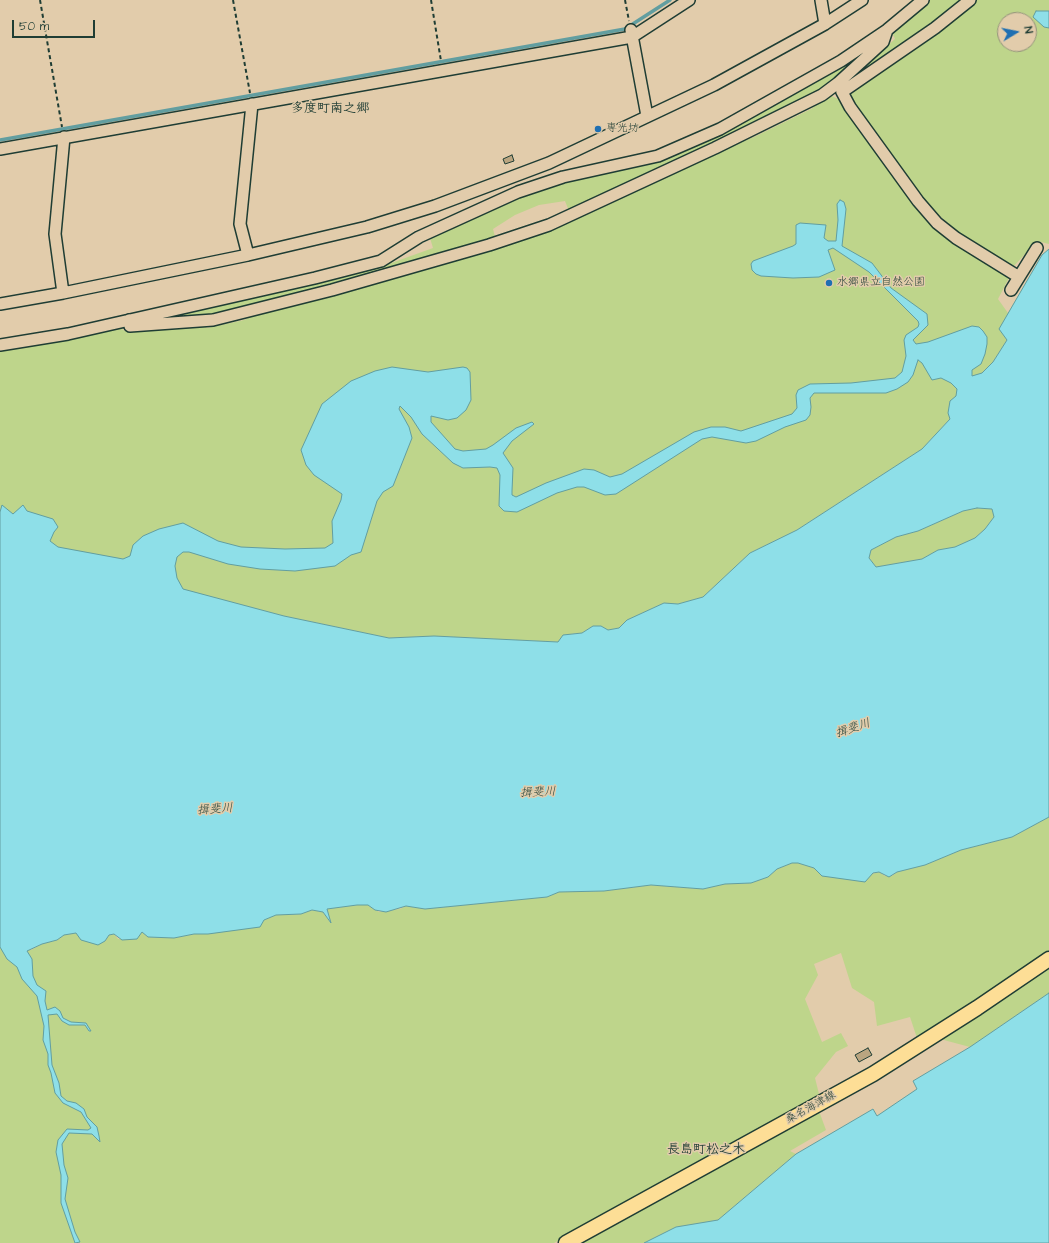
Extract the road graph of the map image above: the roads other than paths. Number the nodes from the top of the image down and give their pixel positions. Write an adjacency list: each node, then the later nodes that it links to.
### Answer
1 (689, 0): 7 (street)
2 (821, 0): 6 (street)
3 (862, 0): 6 (street)
4 (923, 0): 8 (street)
5 (970, 0): 9 (street)
6 (825, 24): 11 (street)
7 (631, 29): 10 (street); 11 (street)
8 (887, 30): 9 (street); 20 (street)
9 (840, 87): 16 (street); 20 (street)
10 (252, 104): 12 (street); 15 (street)
11 (647, 116): 15 (street)
12 (64, 137): 13 (street); 18 (street)
13 (0, 149)
14 (1037, 248): 16 (street)
15 (248, 255): 18 (street)
16 (1019, 276): 17 (street)
17 (1011, 290)
18 (63, 293): 19 (street)
19 (0, 304)
20 (129, 320): 21 (street)
21 (0, 345)
22 (1049, 959): 23 (main road, 桑名海津線)
23 (566, 1243)

